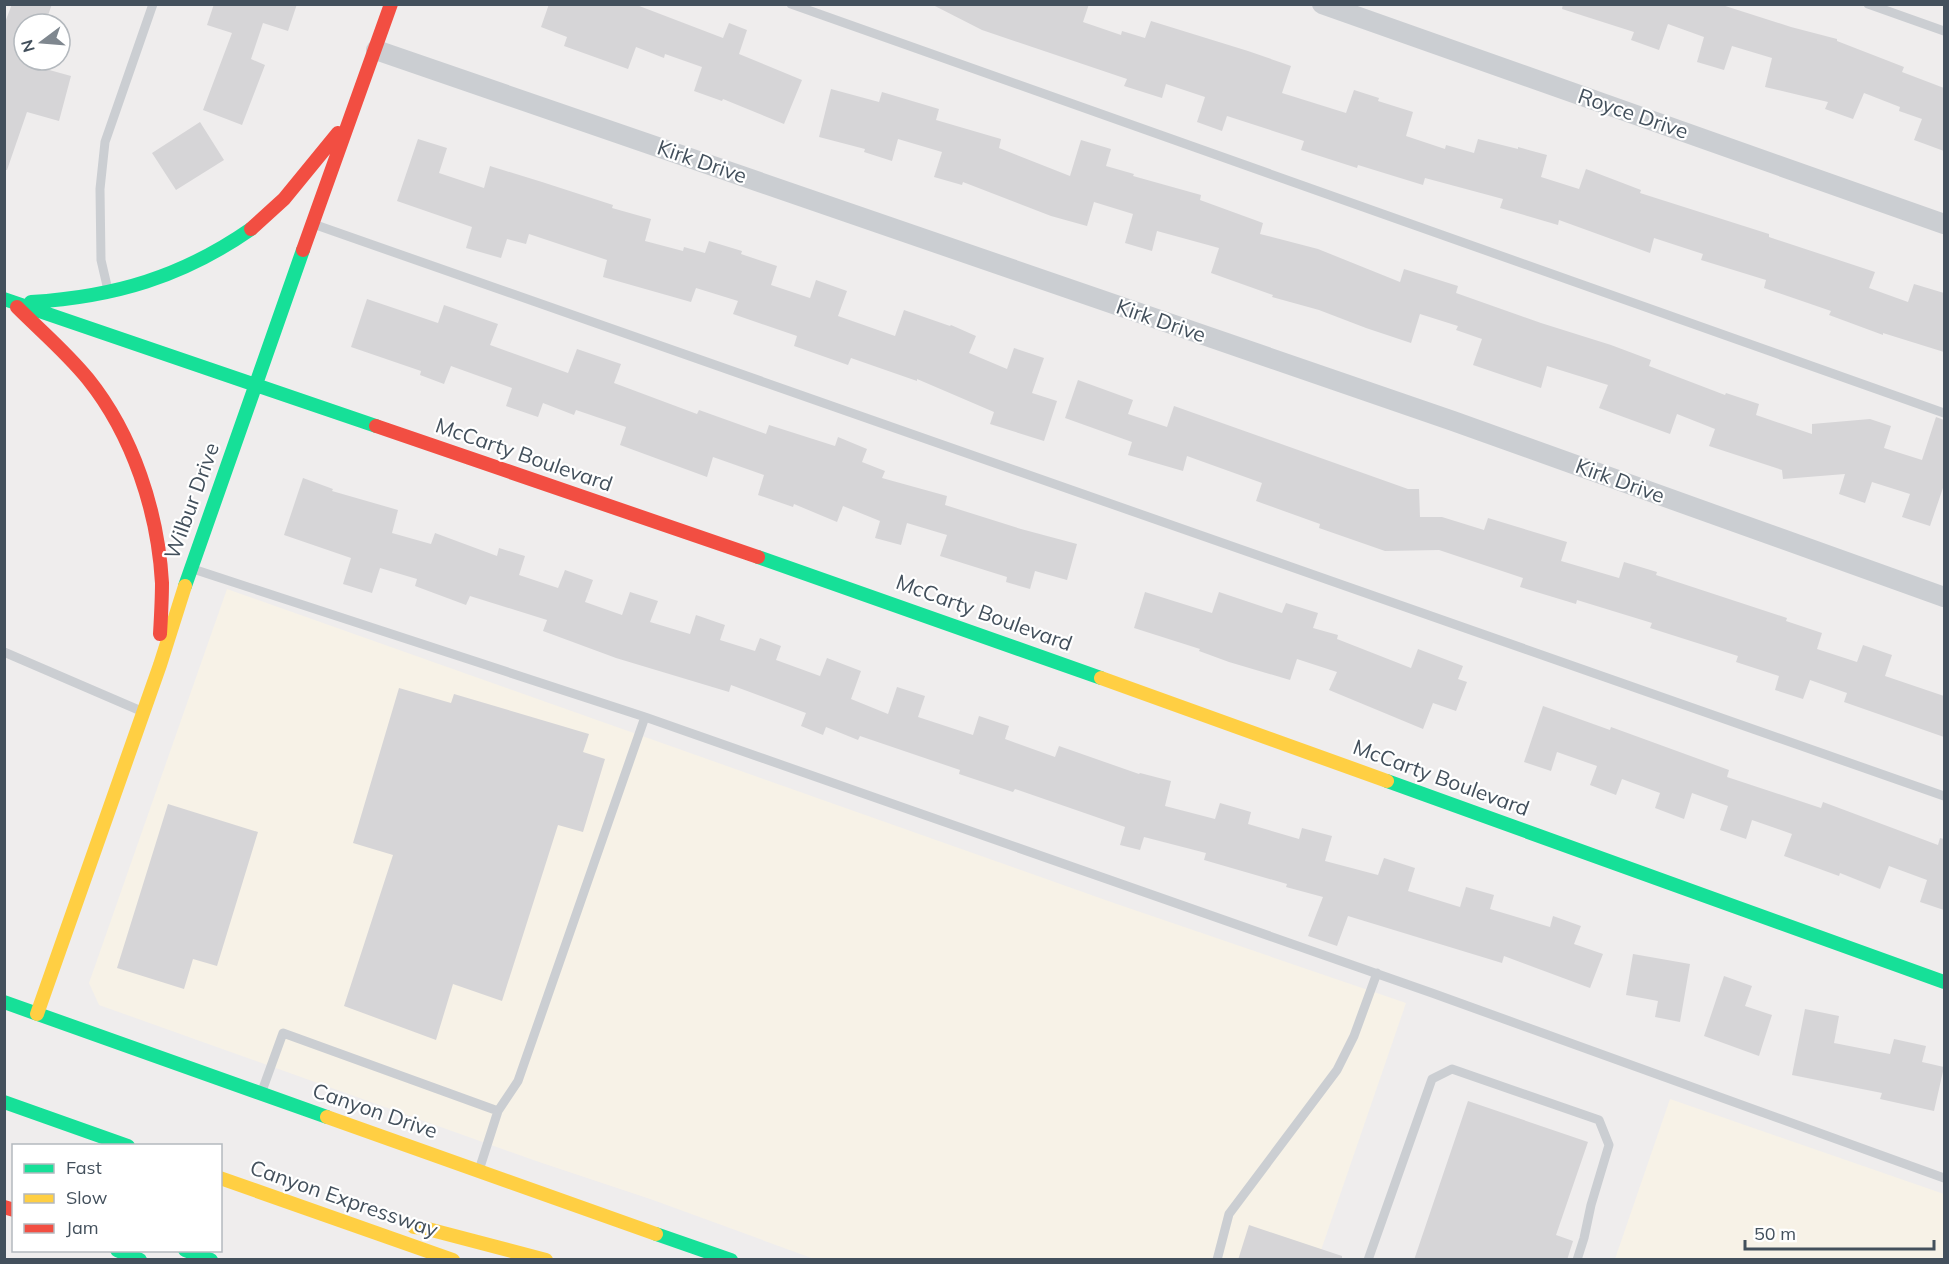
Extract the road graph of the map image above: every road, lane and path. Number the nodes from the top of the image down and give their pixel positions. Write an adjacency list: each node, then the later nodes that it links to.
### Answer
1 (153, 4): 11 (lane)
2 (391, 4): 7 (main road, Wilbur Drive)
3 (791, 4): 14 (lane)
4 (1322, 4): 10 (street, Royce Drive)
5 (1868, 4): 6 (lane)
6 (1944, 32)
7 (376, 50): 8 (main road, Wilbur Drive); 16 (street, Kirk Drive)
8 (352, 116): 9 (main road, Wilbur Drive); 11 (main road)
9 (314, 224): 13 (main road, Wilbur Drive); 21 (lane)
10 (1944, 224)
11 (109, 293): 12 (main road)
12 (8, 301): 13 (main road, McCarty Boulevard); 18 (main road)
13 (255, 385): 15 (main road, Wilbur Drive); 23 (main road, McCarty Boulevard)
14 (1944, 413)
15 (190, 568): 18 (main road, Wilbur Drive); 20 (lane)
16 (1944, 597)
17 (4, 652): 19 (lane)
18 (160, 665): 19 (main road, Wilbur Drive)
19 (143, 712): 25 (main road, Wilbur Drive)
20 (645, 717): 22 (lane); 28 (lane)
21 (1944, 796)
22 (1377, 973): 31 (lane); 41 (lane)
23 (1944, 981)
24 (4, 1002): 25 (main road, Canyon Drive)
25 (37, 1014): 26 (main road, Canyon Drive)
26 (261, 1093): 28 (lane); 30 (main road, Canyon Drive)
27 (4, 1102): 29 (main road)
28 (498, 1111): 30 (lane)
29 (122, 1144)
30 (479, 1170): 40 (main road, Canyon Drive)
31 (1944, 1178)
32 (222, 1179): 33 (main road, Canyon Expressway)
33 (347, 1222): 38 (main road, Canyon Expressway); 39 (main road)
34 (120, 1252): 36 (main road)
35 (188, 1252): 37 (main road)
36 (140, 1260)
37 (211, 1260)
38 (453, 1260)
39 (546, 1260)
40 (731, 1260)
41 (1217, 1260)
42 (1368, 1260): 43 (lane)
43 (1576, 1260)

